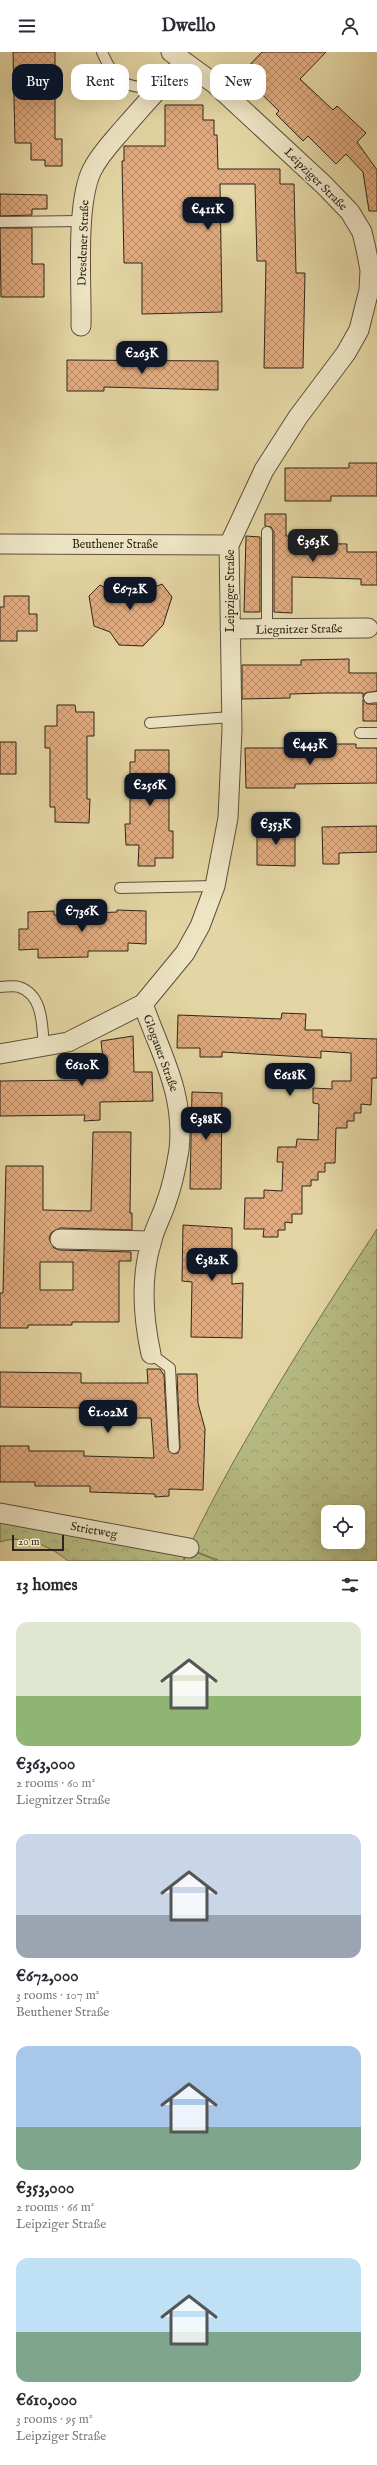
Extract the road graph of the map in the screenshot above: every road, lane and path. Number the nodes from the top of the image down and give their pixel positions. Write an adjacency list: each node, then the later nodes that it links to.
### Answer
1 (102, 52): 3 (lane)
2 (178, 57): 10 (street, Leipziger Straße)
3 (137, 88)
4 (148, 100): 5 (street, Dresdener Straße)
5 (82, 221): 6 (lane); 7 (street, Dresdener Straße)
6 (0, 222)
7 (81, 326)
8 (267, 532): 13 (lane)
9 (0, 544): 10 (street, Beuthener Straße)
10 (229, 545): 12 (street, Leipziger Straße)
11 (368, 628): 13 (street, Liegnitzer Straße)
12 (230, 629): 13 (street, Liegnitzer Straße); 14 (street, Leipziger Straße)
13 (267, 630)
14 (231, 717): 15 (lane); 18 (street, Leipziger Straße)
15 (150, 723)
16 (360, 733): 17 (lane)
17 (377, 733)
18 (215, 886): 19 (lane); 21 (street, Leipziger Straße)
19 (120, 888)
20 (0, 987): 22 (lane)
21 (143, 1004): 22 (street, Leipziger Straße); 25 (street, Glogauer Straße)
22 (44, 1048): 23 (street, Leipziger Straße)
23 (0, 1054)
24 (60, 1239): 25 (street)
25 (151, 1241): 26 (street, Glogauer Straße)
26 (151, 1354): 27 (lane)
27 (174, 1448)
28 (0, 1513): 29 (street, Strietweg)
29 (188, 1548)

